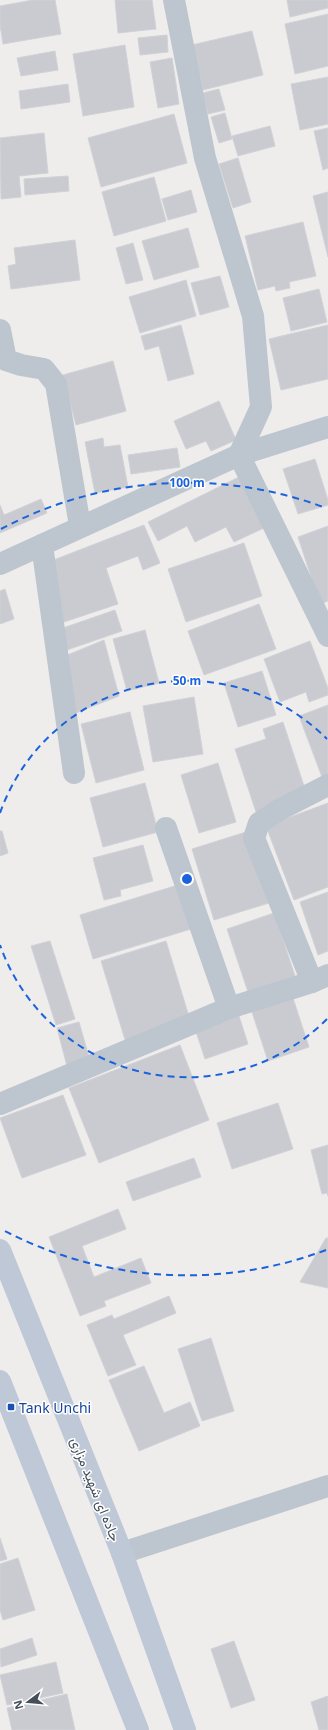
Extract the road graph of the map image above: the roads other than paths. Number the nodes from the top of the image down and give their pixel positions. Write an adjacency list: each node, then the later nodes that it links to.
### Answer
1 (174, 0): 4 (street)
2 (0, 330): 5 (street)
3 (328, 427): 4 (street)
4 (239, 455): 5 (street); 8 (street)
5 (80, 526): 6 (street)
6 (42, 545): 7 (street); 9 (street)
7 (0, 564)
8 (328, 636)
9 (74, 773)
10 (328, 785): 12 (street)
11 (166, 828): 13 (street)
12 (320, 979): 13 (street)
13 (229, 1008): 14 (street)
14 (0, 1104)
15 (0, 1250): 19 (main road, جاده ای شهید مزاری)
16 (0, 1381): 17 (main road)
17 (5, 1409): 20 (main road)
18 (328, 1486): 19 (street)
19 (122, 1553): 21 (main road, جاده ای شهید مزاری)
20 (138, 1730)
21 (185, 1730)

